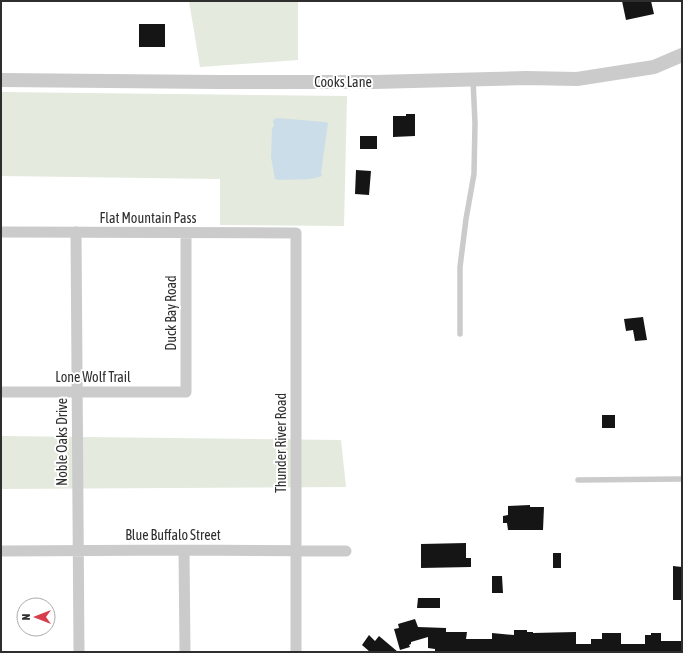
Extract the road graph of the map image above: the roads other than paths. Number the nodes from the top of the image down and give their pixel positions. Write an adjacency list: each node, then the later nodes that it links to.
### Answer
1 (682, 55): 3 (street, Cooks Lane)
2 (1, 80): 3 (street, Cooks Lane)
3 (473, 80): 8 (lane)
4 (1, 232): 5 (street, Flat Mountain Pass)
5 (76, 232): 6 (street, Flat Mountain Pass); 10 (street, Noble Oaks Drive)
6 (186, 233): 7 (street, Flat Mountain Pass); 11 (street, Duck Bay Road)
7 (296, 233): 15 (street, Thunder River Road)
8 (460, 334)
9 (1, 392): 10 (street, Lone Wolf Trail)
10 (77, 392): 11 (street, Lone Wolf Trail); 17 (street, Noble Oaks Drive)
11 (186, 392)
12 (682, 479): 13 (lane)
13 (578, 480)
14 (184, 550): 15 (street, Blue Buffalo Street); 17 (street, Blue Buffalo Street); 20 (street)
15 (296, 550): 18 (street, Blue Buffalo Street); 21 (street, Thunder River Road)
16 (1, 551): 17 (street, Blue Buffalo Street)
17 (78, 551): 19 (street, Noble Oaks Drive)
18 (346, 551)
19 (78, 652)
20 (185, 652)
21 (296, 652)

